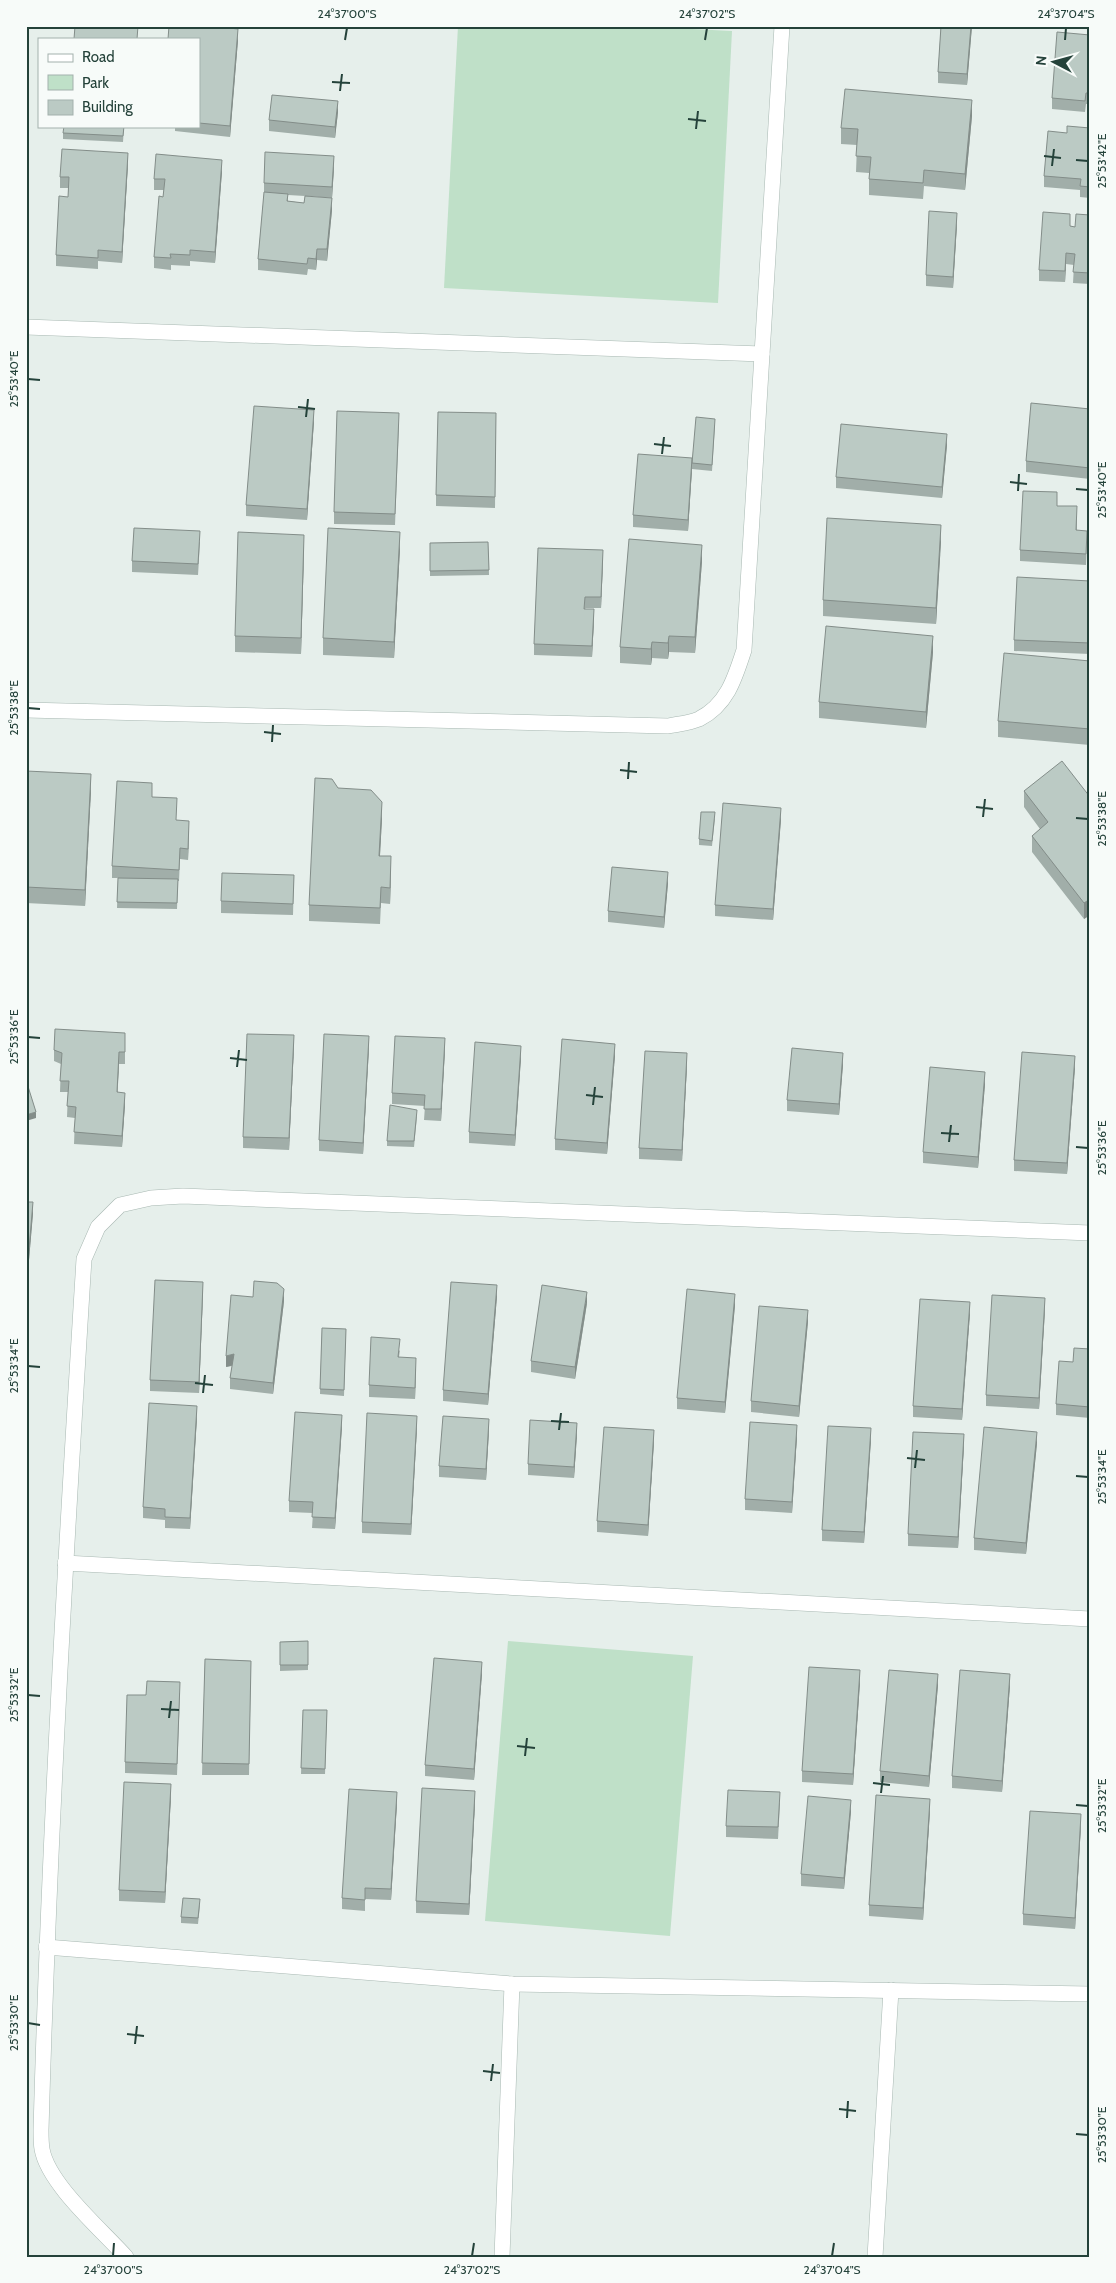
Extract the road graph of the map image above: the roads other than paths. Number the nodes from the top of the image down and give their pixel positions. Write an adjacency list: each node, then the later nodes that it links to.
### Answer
1 (782, 26): 3 (street)
2 (26, 327): 3 (street)
3 (762, 354): 4 (street)
4 (26, 710)
5 (1090, 1233): 6 (street)
6 (65, 1563): 7 (street); 8 (street)
7 (1090, 1619)
8 (46, 1947): 9 (street); 12 (street)
9 (512, 1984): 10 (street); 13 (street)
10 (891, 1990): 11 (street); 14 (street)
11 (1090, 1994)
12 (126, 2257)
13 (502, 2257)
14 (875, 2257)

